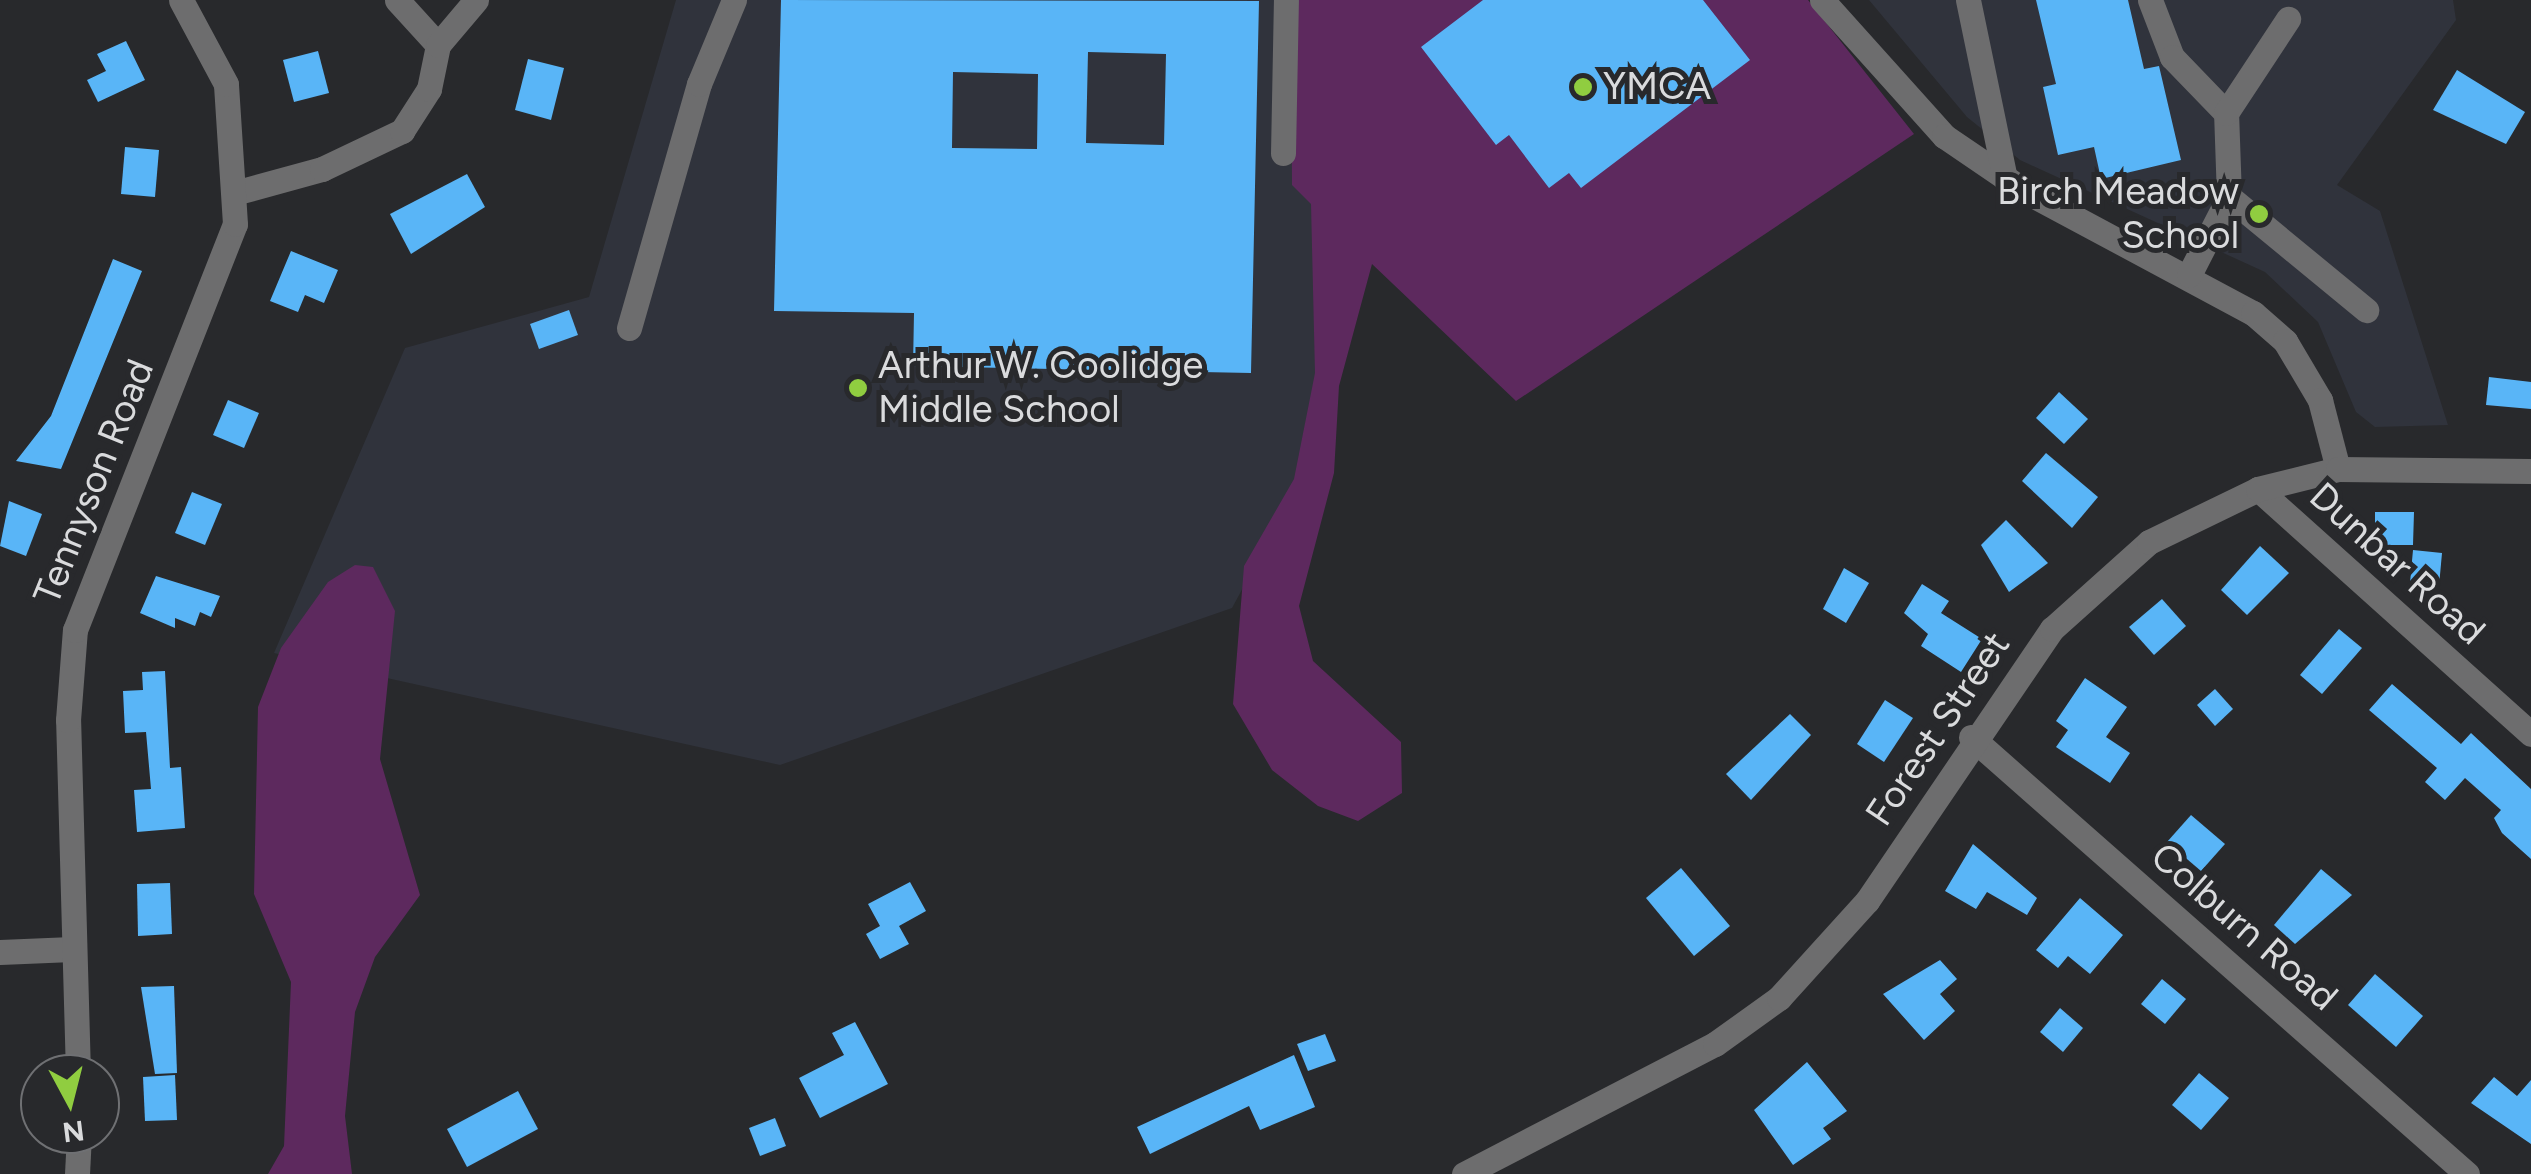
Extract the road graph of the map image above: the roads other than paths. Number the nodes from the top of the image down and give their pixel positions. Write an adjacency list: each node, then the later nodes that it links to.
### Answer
1 (181, 0): 14 (street, Tennyson Road)
2 (397, 0): 10 (street)
3 (476, 0): 10 (street)
4 (734, 0): 18 (street)
5 (1286, 0): 12 (street)
6 (1822, 0): 13 (street)
7 (1968, 0): 13 (street)
8 (2150, 0): 11 (street)
9 (2288, 19): 11 (street)
10 (438, 45): 14 (street)
11 (2226, 113): 15 (street)
12 (1284, 153)
13 (2006, 178): 16 (street)
14 (238, 192): 24 (street, Tennyson Road)
15 (2229, 197): 16 (street); 17 (street)
16 (2189, 275): 19 (street)
17 (2366, 310)
18 (629, 328)
19 (2338, 469): 20 (street, Forest Street); 21 (street, Forest Street)
20 (2531, 471)
21 (2258, 488): 22 (street, Dunbar Road); 23 (street, Forest Street)
22 (2531, 734)
23 (1971, 737): 27 (street, Forest Street); 28 (street, Colburn Road)
24 (72, 949): 25 (street); 26 (street, Tennyson Road)
25 (0, 952)
26 (77, 1054)
27 (1464, 1174)
28 (2467, 1174)

